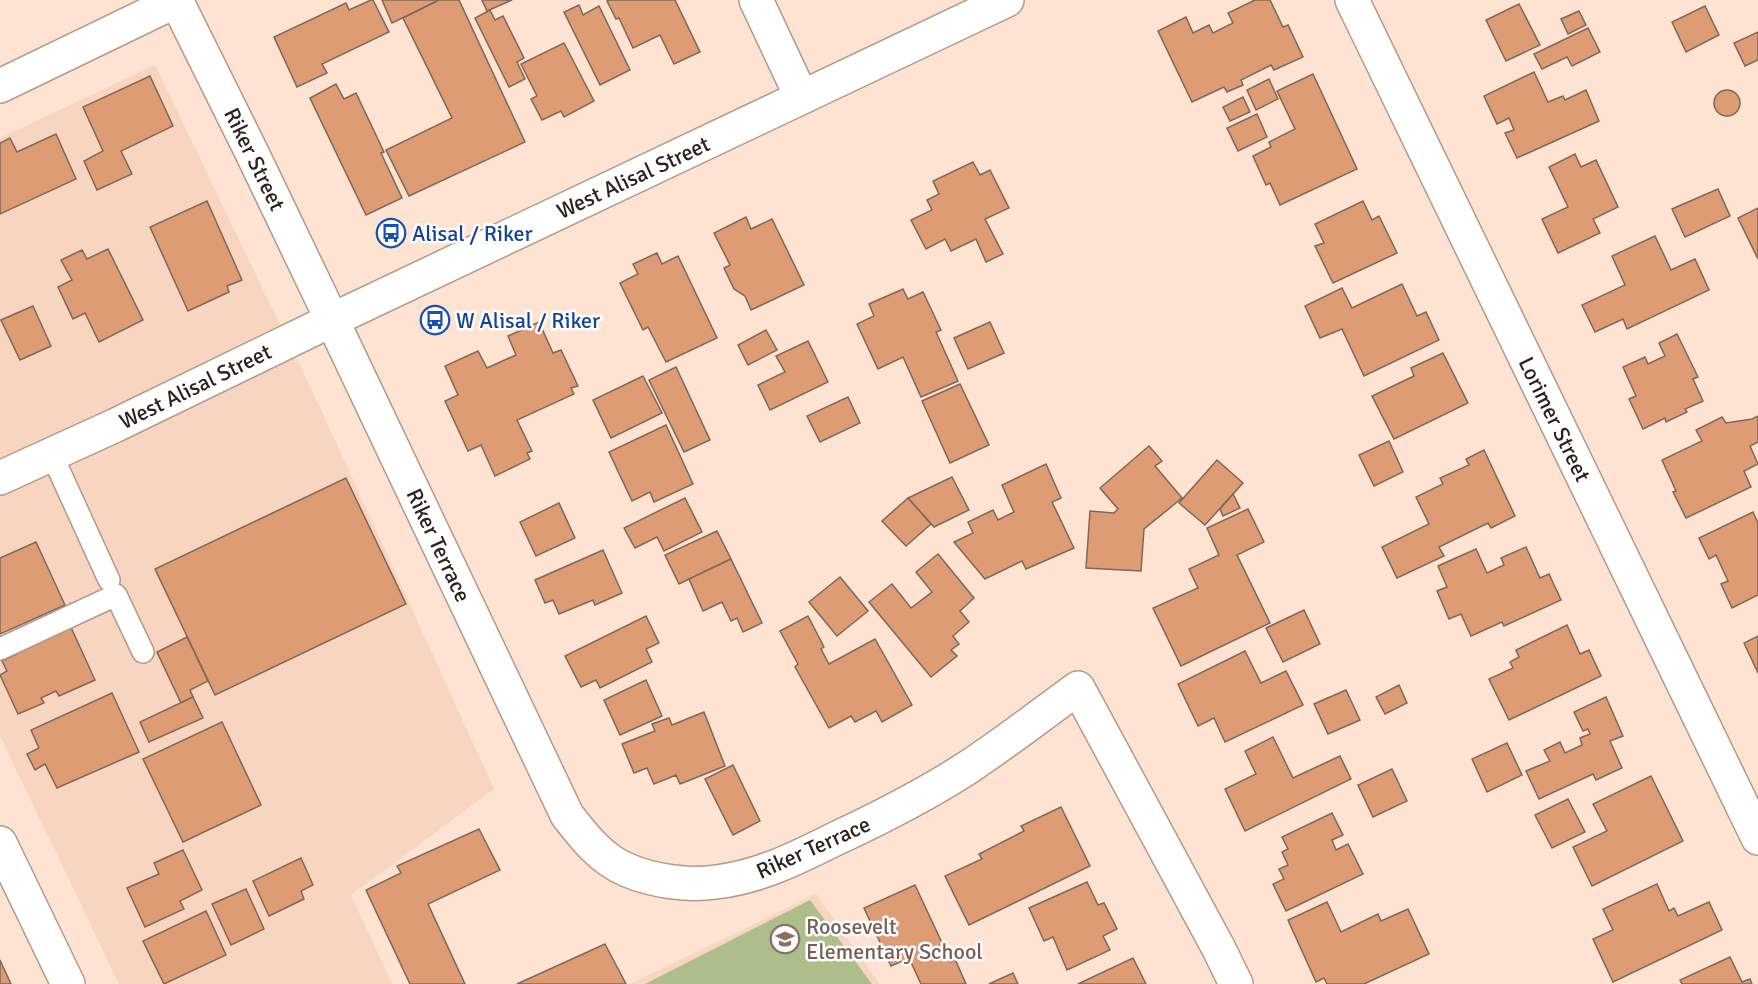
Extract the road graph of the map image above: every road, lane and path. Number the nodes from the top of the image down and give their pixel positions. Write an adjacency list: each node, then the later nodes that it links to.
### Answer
1 (177, 0): 5 (street); 7 (street, Riker Street)
2 (756, 0): 6 (street)
3 (1007, 0): 6 (street, West Alisal Street)
4 (1352, 0): 13 (street, Lorimer Street)
5 (0, 86)
6 (801, 96): 7 (street, West Alisal Street)
7 (332, 320): 8 (street, West Alisal Street); 16 (street, Riker Terrace)
8 (51, 455): 9 (street, West Alisal Street); 10 (lane)
9 (0, 478)
10 (109, 580)
11 (0, 649): 12 (lane)
12 (143, 652)
13 (1758, 838)
14 (0, 843): 15 (street)
15 (68, 984)
16 (1236, 984)

